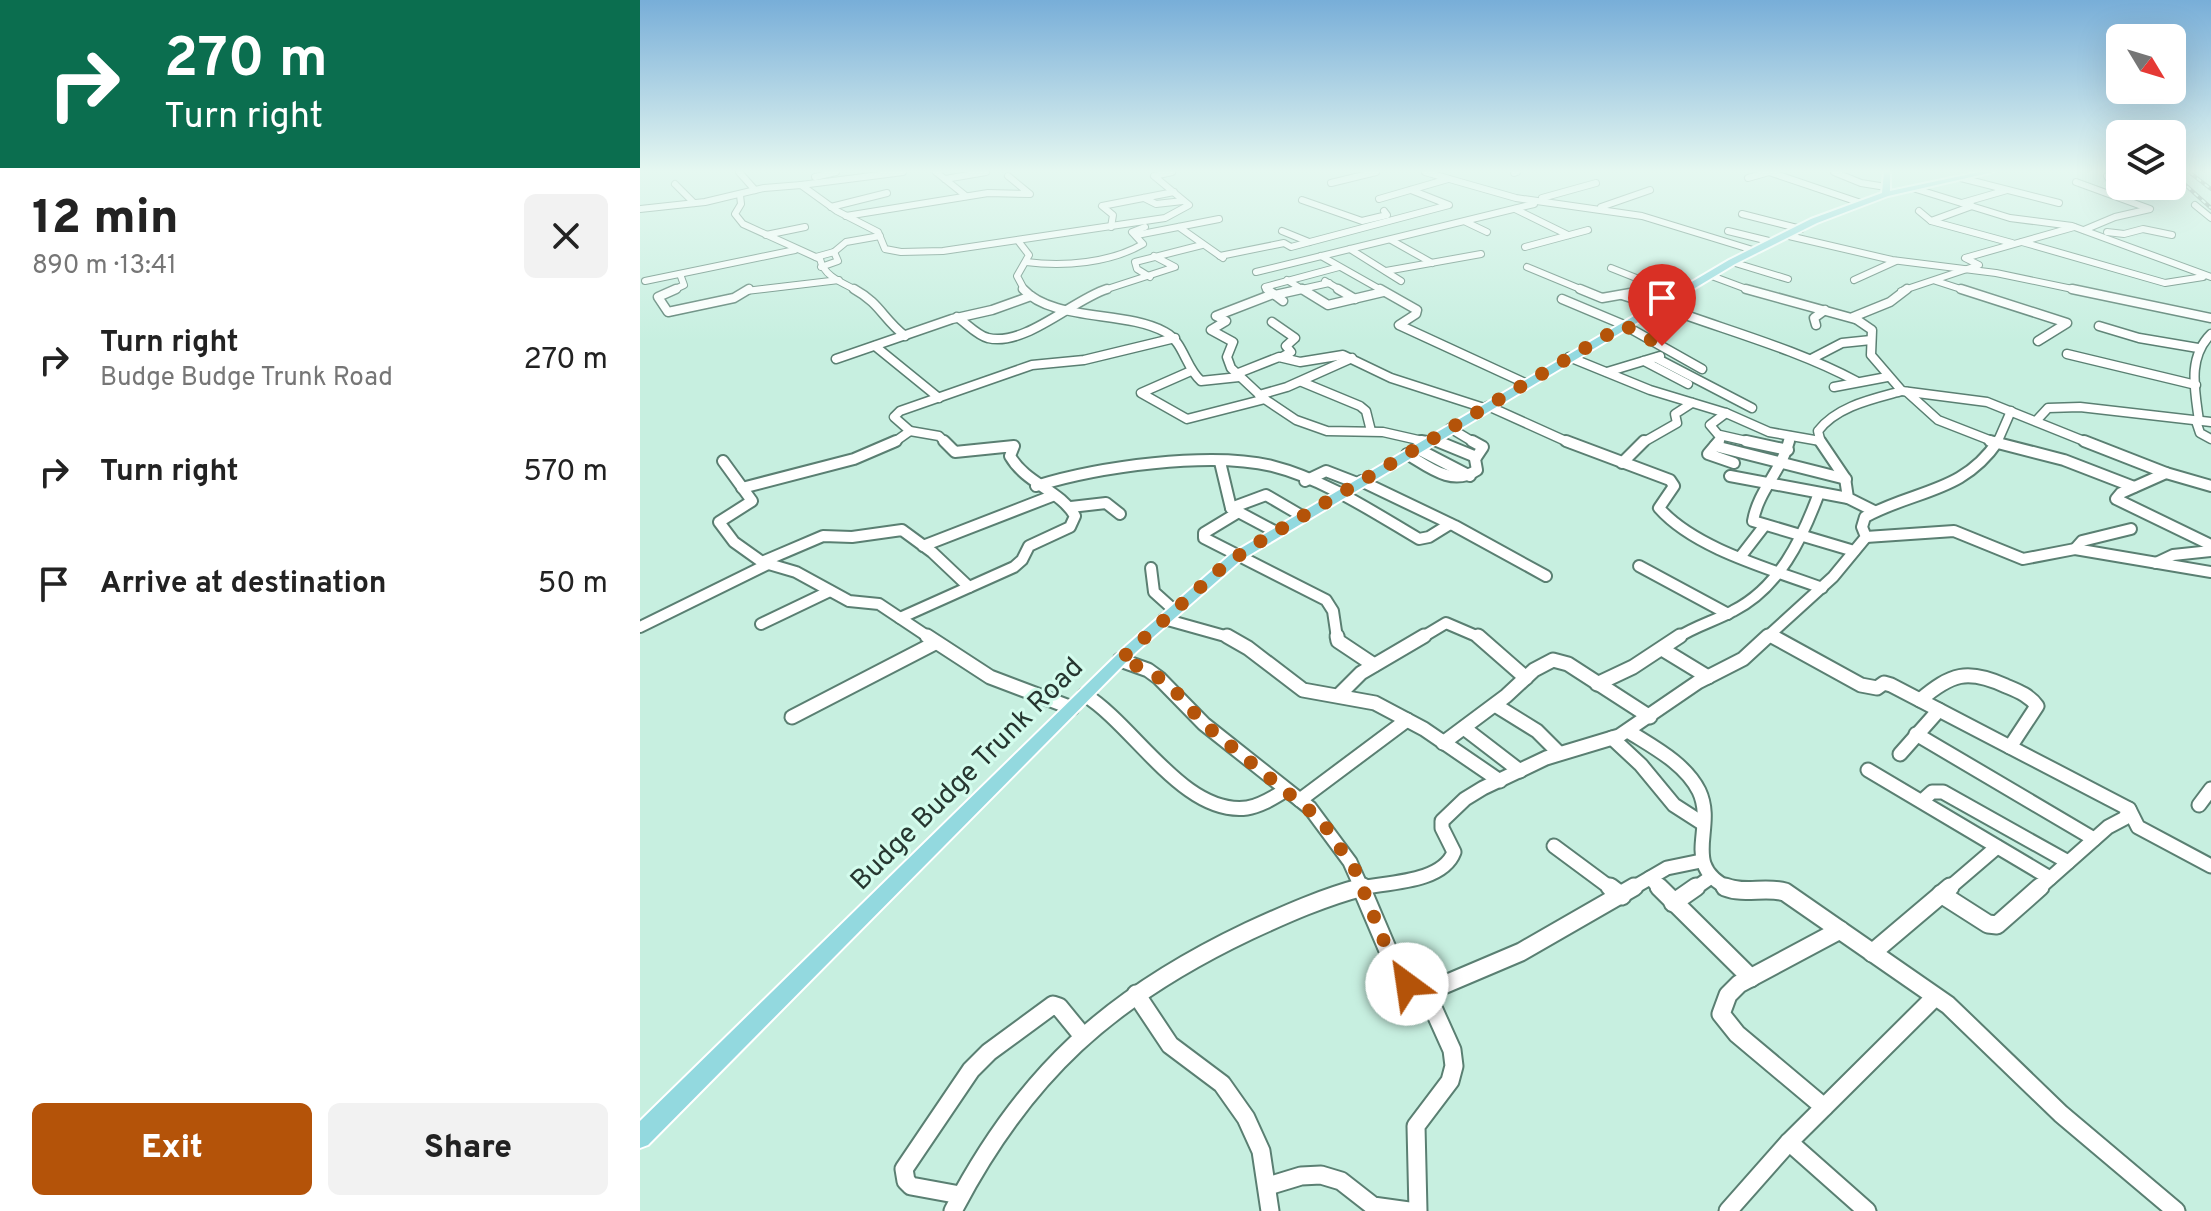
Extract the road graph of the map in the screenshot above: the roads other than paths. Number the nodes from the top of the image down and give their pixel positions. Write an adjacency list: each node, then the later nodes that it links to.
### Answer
1 (751, 229): 30 (street)
2 (798, 229): 30 (street)
3 (867, 229): 31 (street)
4 (1102, 229): 33 (street)
5 (1142, 229): 27 (street)
6 (1171, 229): 27 (street)
7 (1181, 229): 37 (street)
8 (1364, 229): 34 (street)
9 (1413, 229): 25 (street)
10 (1441, 229): 25 (street)
11 (1480, 229): 24 (street)
12 (1555, 229): 28 (street)
13 (1683, 229): 41 (street)
14 (1782, 229): 26 (street)
15 (1805, 229): 26 (main road, Budge Budge Trunk Road)
16 (1961, 229): 36 (street)
17 (2068, 229): 36 (street)
18 (2080, 229): 21 (street)
19 (2089, 229): 21 (street)
20 (1588, 230): 28 (street)
21 (2086, 230): 29 (street); 63 (street)
22 (1282, 231): 34 (street)
23 (1728, 231): 35 (street)
24 (1487, 232)
25 (1424, 233): 32 (street)
26 (1795, 233): 35 (main road, Budge Budge Trunk Road); 47 (street)
27 (1136, 235): 48 (street)
28 (1568, 235): 38 (street)
29 (2172, 235)
30 (764, 236): 40 (street)
31 (880, 236): 33 (street); 42 (street)
32 (1391, 240): 39 (street); 50 (street)
33 (1019, 242): 48 (street)
34 (1309, 242): 37 (street)
35 (1773, 242): 41 (main road, Budge Budge Trunk Road)
36 (2016, 242): 55 (street); 62 (street)
37 (1202, 245): 44 (street)
38 (1525, 247)
39 (1350, 249): 45 (street); 56 (street)
40 (795, 250): 46 (street); 58 (street)
41 (1756, 251): 49 (main road, Budge Budge Trunk Road)
42 (834, 252): 46 (street); 51 (street)
43 (1481, 254): 50 (street)
44 (1154, 256): 61 (street); 61 (street)
45 (1321, 256): 52 (street); 57 (street)
46 (816, 257): 51 (street)
47 (1897, 261): 55 (street); 67 (street)
48 (1026, 262): 76 (street)
49 (1732, 262): 60 (main road, Budge Budge Trunk Road); 64 (street)
50 (1433, 263): 56 (street)
51 (821, 267): 65 (street)
52 (1339, 267): 59 (street); 74 (street)
53 (1527, 267): 80 (street)
54 (1611, 268): 80 (street)
55 (1968, 270): 70 (street); 84 (street)
56 (1386, 271): 69 (street)
57 (1256, 272)
58 (680, 274): 65 (street); 68 (street)
59 (1313, 274): 66 (street); 71 (street)
60 (1709, 275): 80 (main road, Budge Budge Trunk Road); 82 (street)
61 (1150, 277): 81 (street)
62 (2142, 277): 63 (street); 72 (street)
63 (2209, 277)
64 (1788, 279)
65 (839, 280): 91 (street)
66 (1287, 280): 73 (street); 75 (street)
67 (1854, 280)
68 (645, 281)
69 (1401, 281)
70 (1935, 281): 85 (street); 94 (street)
71 (1329, 283): 73 (street); 77 (street)
72 (2132, 284)
73 (1301, 289): 75 (street); 77 (street)
74 (1383, 292): 77 (street); 113 (street)
75 (1274, 295): 79 (street); 109 (street)
76 (1031, 296): 81 (street); 83 (street)
77 (1355, 299)
78 (1562, 299): 87 (street)
79 (1283, 301)
80 (1664, 301): 87 (main road, Budge Budge Trunk Road); 103 (street)
81 (1074, 308): 83 (street); 92 (street)
82 (1825, 310): 85 (street); 88 (street)
83 (957, 317): 91 (street)
84 (2211, 318)
85 (1855, 319): 93 (street)
86 (1272, 322): 99 (street)
87 (1624, 325): 97 (street); 100 (main road, Budge Budge Trunk Road)
88 (1816, 325)
89 (2099, 326): 96 (street)
90 (2211, 334): 96 (street)
91 (905, 336): 95 (street)
92 (1175, 338): 107 (street); 120 (street)
93 (1871, 340): 103 (street); 110 (street)
94 (2038, 341)
95 (875, 346): 104 (street); 120 (street)
96 (2198, 348): 115 (street)
97 (1673, 352): 102 (street); 106 (street)
98 (2067, 354): 115 (street)
99 (1282, 357): 101 (street); 109 (street)
100 (1569, 357): 108 (street); 113 (main road, Budge Budge Trunk Road)
101 (1352, 358): 112 (street); 122 (street)
102 (1656, 358): 105 (street); 123 (street)
103 (1813, 358): 111 (street)
104 (836, 359)
105 (1644, 361): 108 (street); 114 (street)
106 (1702, 369)
107 (1191, 371): 109 (street); 119 (street)
108 (1606, 372): 121 (street)
109 (1238, 375): 119 (street)
110 (1887, 377): 111 (street); 118 (street)
111 (1856, 381): 117 (street)
112 (1302, 382): 119 (street); 131 (street)
113 (1525, 383): 122 (main road, Budge Budge Trunk Road)
114 (1688, 384)
115 (2196, 384): 116 (street); 127 (street)
116 (2211, 386)
117 (1834, 387)
118 (1904, 391): 124 (street); 135 (street); 136 (street)
119 (1262, 397): 131 (street)
120 (939, 398): 130 (street)
121 (1692, 403): 125 (street); 144 (street)
122 (1486, 407): 129 (main road, Budge Budge Trunk Road); 144 (street)
123 (1752, 408)
124 (2011, 411): 126 (street); 136 (street)
125 (1726, 413): 132 (street); 133 (street)
126 (2036, 421): 127 (street); 147 (street)
127 (2198, 421): 128 (street); 134 (street)
128 (2211, 422)
129 (1450, 428): 137 (main road, Budge Budge Trunk Road); 141 (street)
130 (910, 431): 154 (street); 157 (street)
131 (1371, 431): 137 (street)
132 (1720, 435): 138 (street); 139 (street)
133 (1790, 436): 135 (street); 139 (street)
134 (2211, 439)
135 (1820, 441): 150 (street)
136 (1999, 442): 156 (street); 164 (street)
137 (1421, 446): 141 (street); 141 (street); 152 (main road, Budge Budge Trunk Road)
138 (1715, 446): 140 (street); 145 (street)
139 (1788, 450): 146 (street)
140 (1743, 454): 145 (street); 146 (street)
141 (1476, 457)
142 (723, 461): 157 (street)
143 (1220, 462): 151 (street); 154 (street); 163 (street)
144 (1622, 463): 178 (street)
145 (1734, 463): 149 (street)
146 (1781, 464): 150 (street); 153 (street)
147 (2166, 473): 155 (street); 156 (street)
148 (1730, 476): 149 (street)
149 (1742, 479): 153 (street)
150 (1846, 479): 161 (street)
151 (1305, 481): 152 (street); 159 (street)
152 (1359, 482): 159 (main road, Budge Budge Trunk Road); 167 (street)
153 (1770, 485): 158 (street); 168 (street)
154 (1036, 486): 160 (street)
155 (2211, 486)
156 (2134, 487): 174 (street)
157 (742, 488): 179 (street)
158 (1819, 493): 161 (street); 171 (street)
159 (1337, 495): 166 (main road, Budge Budge Trunk Road); 167 (street)
160 (1052, 496): 162 (street); 173 (street)
161 (1848, 498): 164 (street)
162 (1071, 507): 165 (street); 186 (street)
163 (1234, 510): 166 (street); 170 (street); 177 (street)
164 (1874, 511): 172 (street)
165 (1120, 514)
166 (1302, 516): 170 (main road, Budge Budge Trunk Road)
167 (1450, 524): 185 (street)
168 (1765, 525): 171 (street); 178 (street)
169 (2131, 529): 175 (street)
170 (1276, 532): 177 (main road, Budge Budge Trunk Road)
171 (1804, 536): 176 (street); 183 (street)
172 (1866, 537): 175 (street); 176 (street)
173 (923, 546): 179 (street); 186 (street)
174 (2211, 548): 180 (street)
175 (2075, 549): 180 (street)
176 (1854, 551): 187 (street)
177 (1240, 555): 189 (main road, Budge Budge Trunk Road); 198 (street)
178 (1741, 556): 183 (street)
179 (765, 563): 188 (street); 193 (street)
180 (2156, 563): 184 (street)
181 (1639, 566): 190 (street)
182 (1151, 568): 189 (street)
183 (1781, 572): 187 (street); 190 (street)
184 (2211, 572)
185 (1546, 576)
186 (969, 587): 191 (street)
187 (1822, 588): 194 (street)
188 (830, 591): 191 (street); 192 (street)
189 (1169, 614): 197 (main road, Budge Budge Trunk Road); 203 (street)
190 (1728, 614): 196 (street)
191 (900, 618): 195 (street)
192 (761, 624)
193 (640, 627)
194 (1770, 635): 199 (street); 204 (street)
195 (935, 643): 206 (street); 208 (street)
196 (1662, 649): 199 (street); 201 (street)
197 (1120, 660): 202 (main road, Budge Budge Trunk Road); 222 (street)
198 (1374, 665): 200 (street); 203 (street)
199 (1708, 677): 209 (street)
200 (1526, 678): 201 (street); 205 (street)
201 (1597, 684): 209 (street)
202 (1085, 695): 206 (main road, Budge Budge Trunk Road); 222 (street)
203 (1339, 695): 210 (street)
204 (1920, 700): 207 (street); 215 (street)
205 (1495, 705): 211 (street); 216 (street)
206 (1072, 708): 249 (main road, Budge Budge Trunk Road)
207 (1939, 710): 213 (street); 215 (street)
208 (792, 717)
209 (1650, 717): 212 (street)
210 (1407, 720): 214 (street); 223 (street)
211 (1464, 728): 214 (street); 219 (street)
212 (1620, 734): 216 (street); 227 (street); 227 (street)
213 (1916, 734): 217 (street); 228 (street)
214 (1443, 743): 220 (street)
215 (2010, 747): 226 (street)
216 (1559, 753): 219 (street)
217 (1900, 754)
218 (1868, 770): 224 (street)
219 (1520, 771): 220 (street)
220 (1500, 781): 237 (street)
221 (2211, 789): 225 (street)
222 (1286, 790): 223 (street)
223 (1300, 800): 237 (street)
224 (1922, 801): 230 (street); 232 (street)
225 (2199, 805)
226 (2131, 818): 228 (street); 233 (street)
227 (1702, 823): 231 (street)
228 (2094, 839): 232 (street)
229 (1554, 846): 239 (street)
230 (1997, 847): 236 (street); 238 (street)
231 (1701, 861): 234 (street); 235 (street)
232 (2068, 862): 236 (street)
233 (2211, 866)
234 (1711, 877): 240 (street); 241 (street)
235 (1650, 878): 239 (street); 240 (street)
236 (2050, 878): 238 (street)
237 (1362, 887): 244 (street); 245 (street)
238 (1941, 894): 242 (street)
239 (1622, 896): 245 (street)
240 (1673, 903): 243 (street)
241 (1840, 930): 242 (street); 243 (street)
242 (1872, 953): 246 (street)
243 (1751, 978): 248 (street)
244 (1136, 994): 247 (street); 251 (street)
245 (1422, 994): 255 (street)
246 (1934, 998): 248 (street); 258 (street)
247 (1082, 1035): 252 (street); 252 (street)
248 (1824, 1107): 250 (street)
249 (640, 1137)
250 (1789, 1142): 256 (street); 257 (street)
251 (1268, 1186): 253 (street); 254 (street)
252 (957, 1203)
253 (1270, 1211)
254 (1409, 1211)
255 (1418, 1211)
256 (1728, 1211)
257 (1867, 1211)
258 (2176, 1211)

